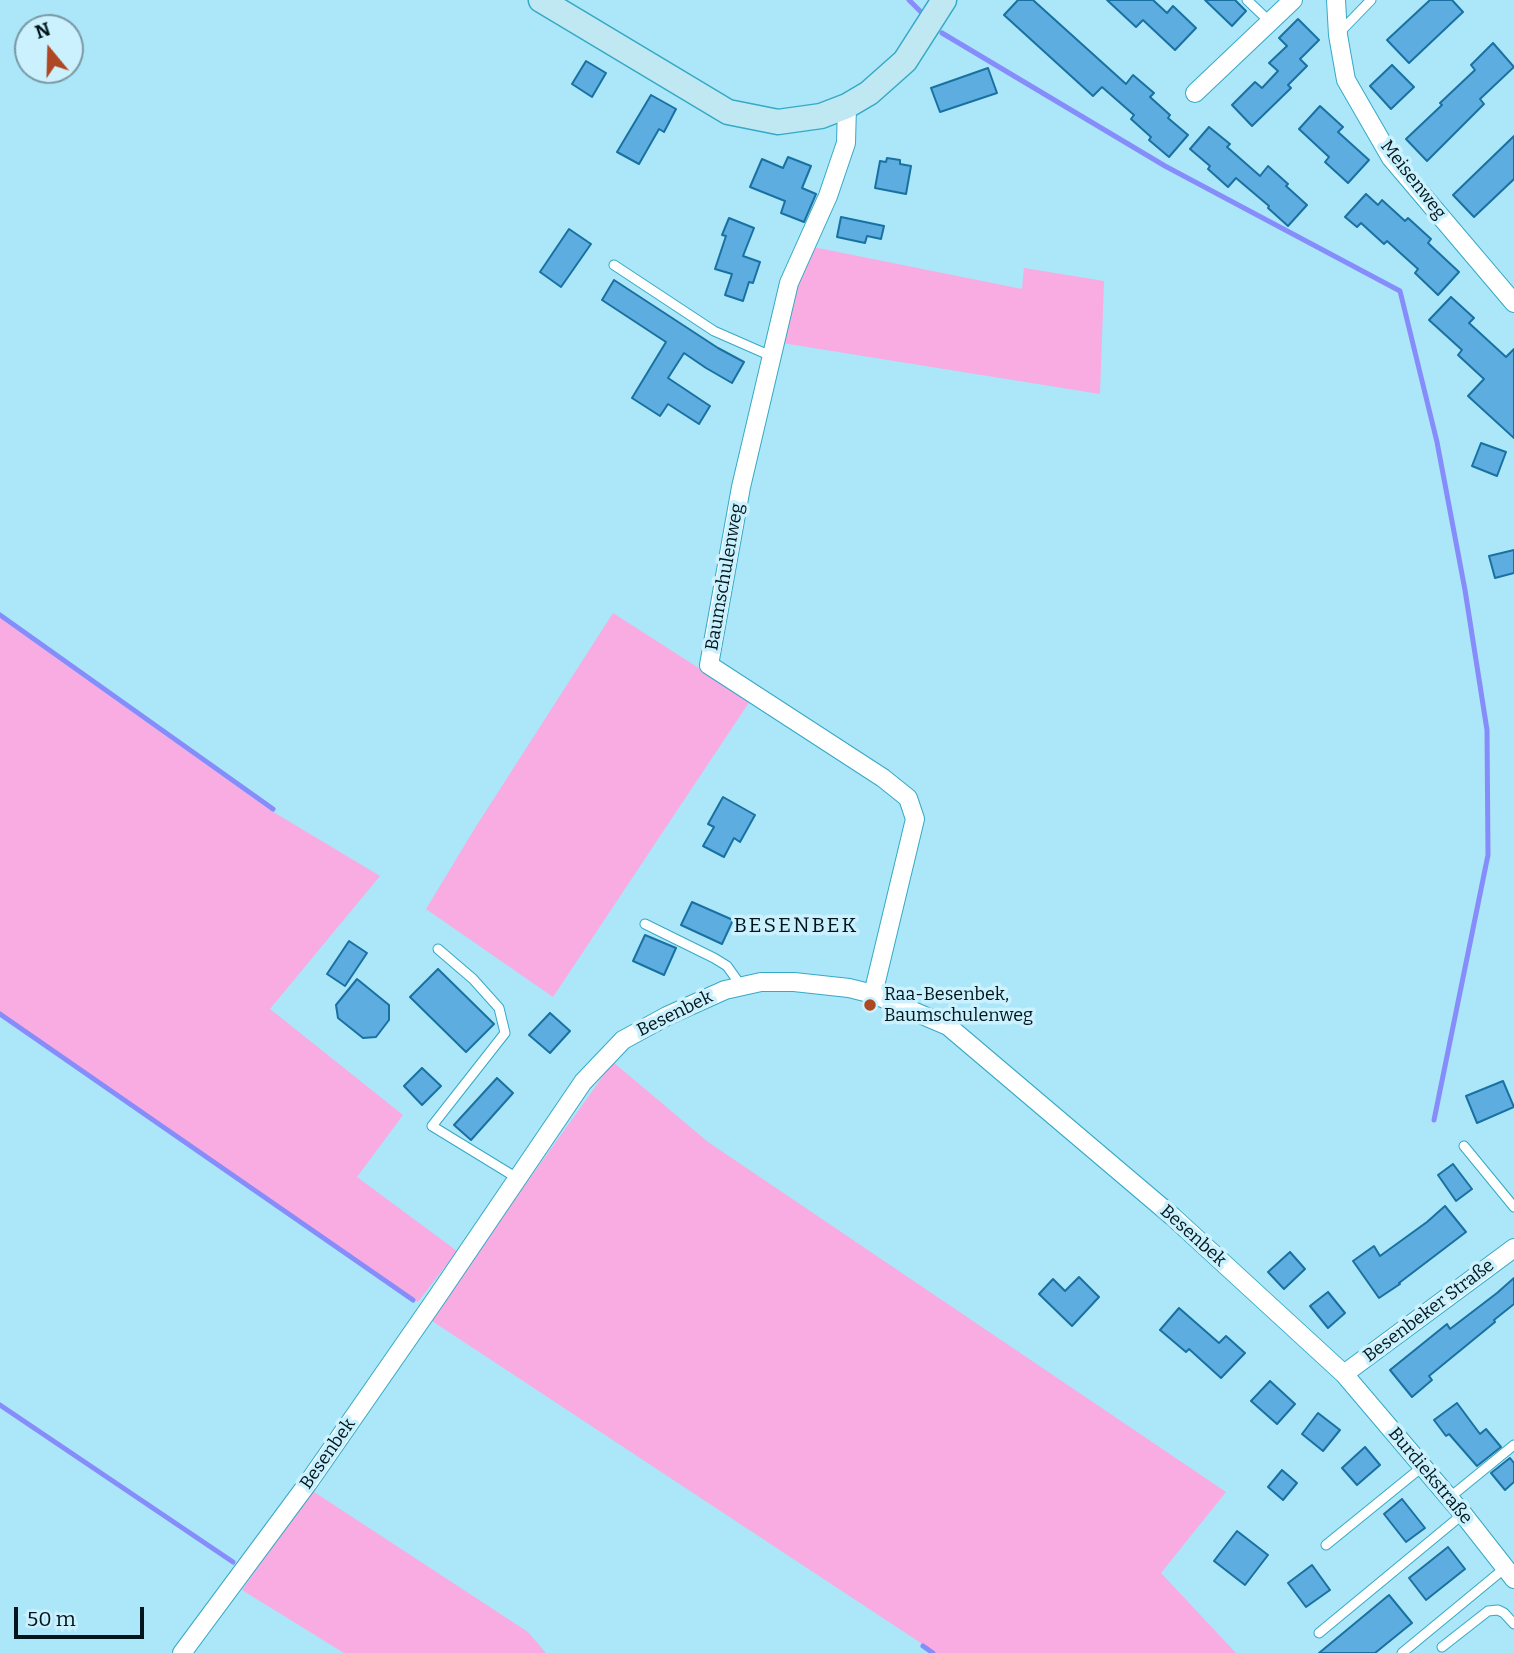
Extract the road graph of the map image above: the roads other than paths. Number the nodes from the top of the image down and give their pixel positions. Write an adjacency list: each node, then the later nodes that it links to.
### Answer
1 (541, 0): 10 (main road)
2 (944, 0): 10 (main road)
3 (1247, 0): 7 (lane)
4 (1293, 0): 7 (street)
5 (1336, 0): 8 (street, Meisenweg)
6 (1371, 0): 8 (lane)
7 (1270, 22): 9 (street)
8 (1338, 34): 12 (street, Meisenweg)
9 (1195, 93)
10 (846, 106): 13 (street, Baumschulenweg)
11 (614, 265): 13 (lane)
12 (1514, 303)
13 (771, 356): 17 (street, Baumschulenweg)
14 (645, 924): 16 (lane)
15 (438, 950): 19 (lane)
16 (742, 986): 17 (street, Besenbek); 19 (street, Besenbek)
17 (873, 994): 22 (street, Besenbek)
18 (1464, 1146): 20 (lane)
19 (517, 1178): 32 (street, Besenbek)
20 (1514, 1208)
21 (1514, 1248): 22 (street, Besenbeker Straße)
22 (1344, 1374): 24 (street, Burdiekstraße)
23 (1514, 1445): 25 (lane)
24 (1422, 1467): 25 (street, Burdiekstraße); 27 (lane)
25 (1449, 1498): 26 (street, Burdiekstraße)
26 (1463, 1514): 28 (street, Burdiekstraße); 30 (lane)
27 (1326, 1545)
28 (1509, 1574): 33 (lane)
29 (1514, 1624): 31 (lane)
30 (1319, 1633)
31 (1442, 1647)
32 (182, 1653)
33 (1402, 1653)

